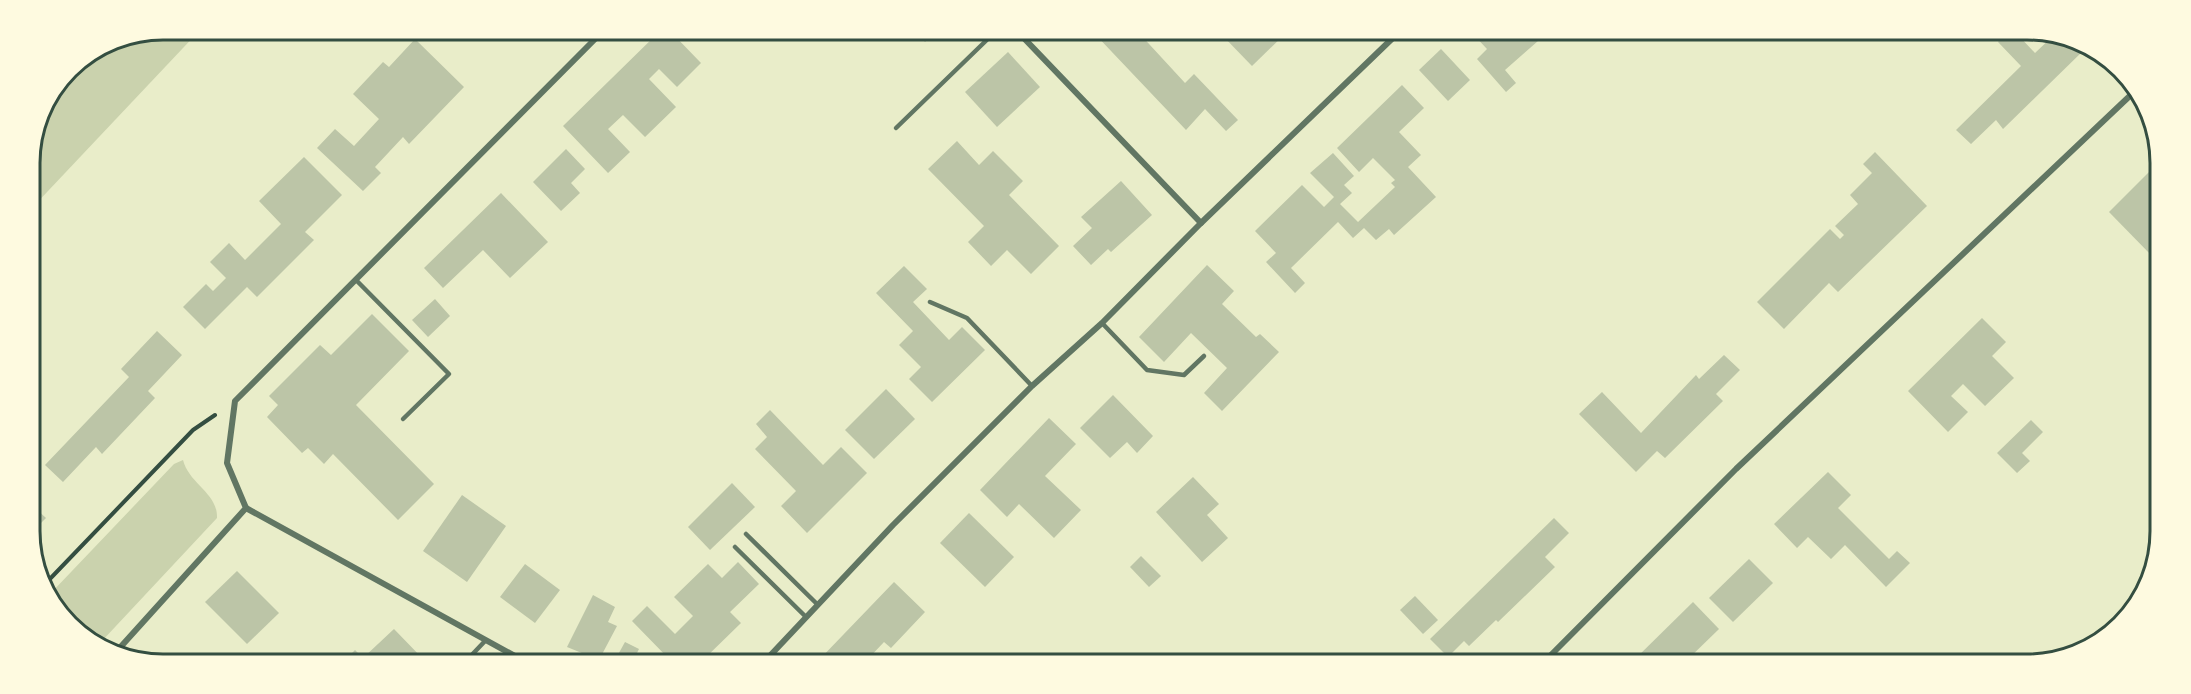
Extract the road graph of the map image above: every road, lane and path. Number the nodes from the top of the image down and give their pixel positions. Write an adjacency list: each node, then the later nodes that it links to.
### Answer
1 (594, 40): 8 (street)
2 (987, 40): 6 (lane)
3 (1026, 40): 7 (street)
4 (1391, 40): 7 (street)
5 (2130, 96): 23 (street)
6 (896, 128)
7 (1201, 223): 10 (street)
8 (357, 281): 13 (street); 14 (lane)
9 (930, 302): 12 (lane)
10 (1102, 322): 11 (lane); 12 (street)
11 (1204, 356)
12 (1032, 386): 19 (street)
13 (235, 401): 15 (street); 18 (path)
14 (403, 419)
15 (246, 508): 21 (street); 22 (street)
16 (746, 534): 19 (lane)
17 (735, 547): 20 (lane)
18 (50, 578)
19 (818, 605): 20 (street)
20 (806, 617): 26 (street)
21 (485, 641): 24 (lane); 25 (street)
22 (121, 646)
23 (1553, 653)
24 (473, 654)
25 (510, 654)
26 (772, 654)

